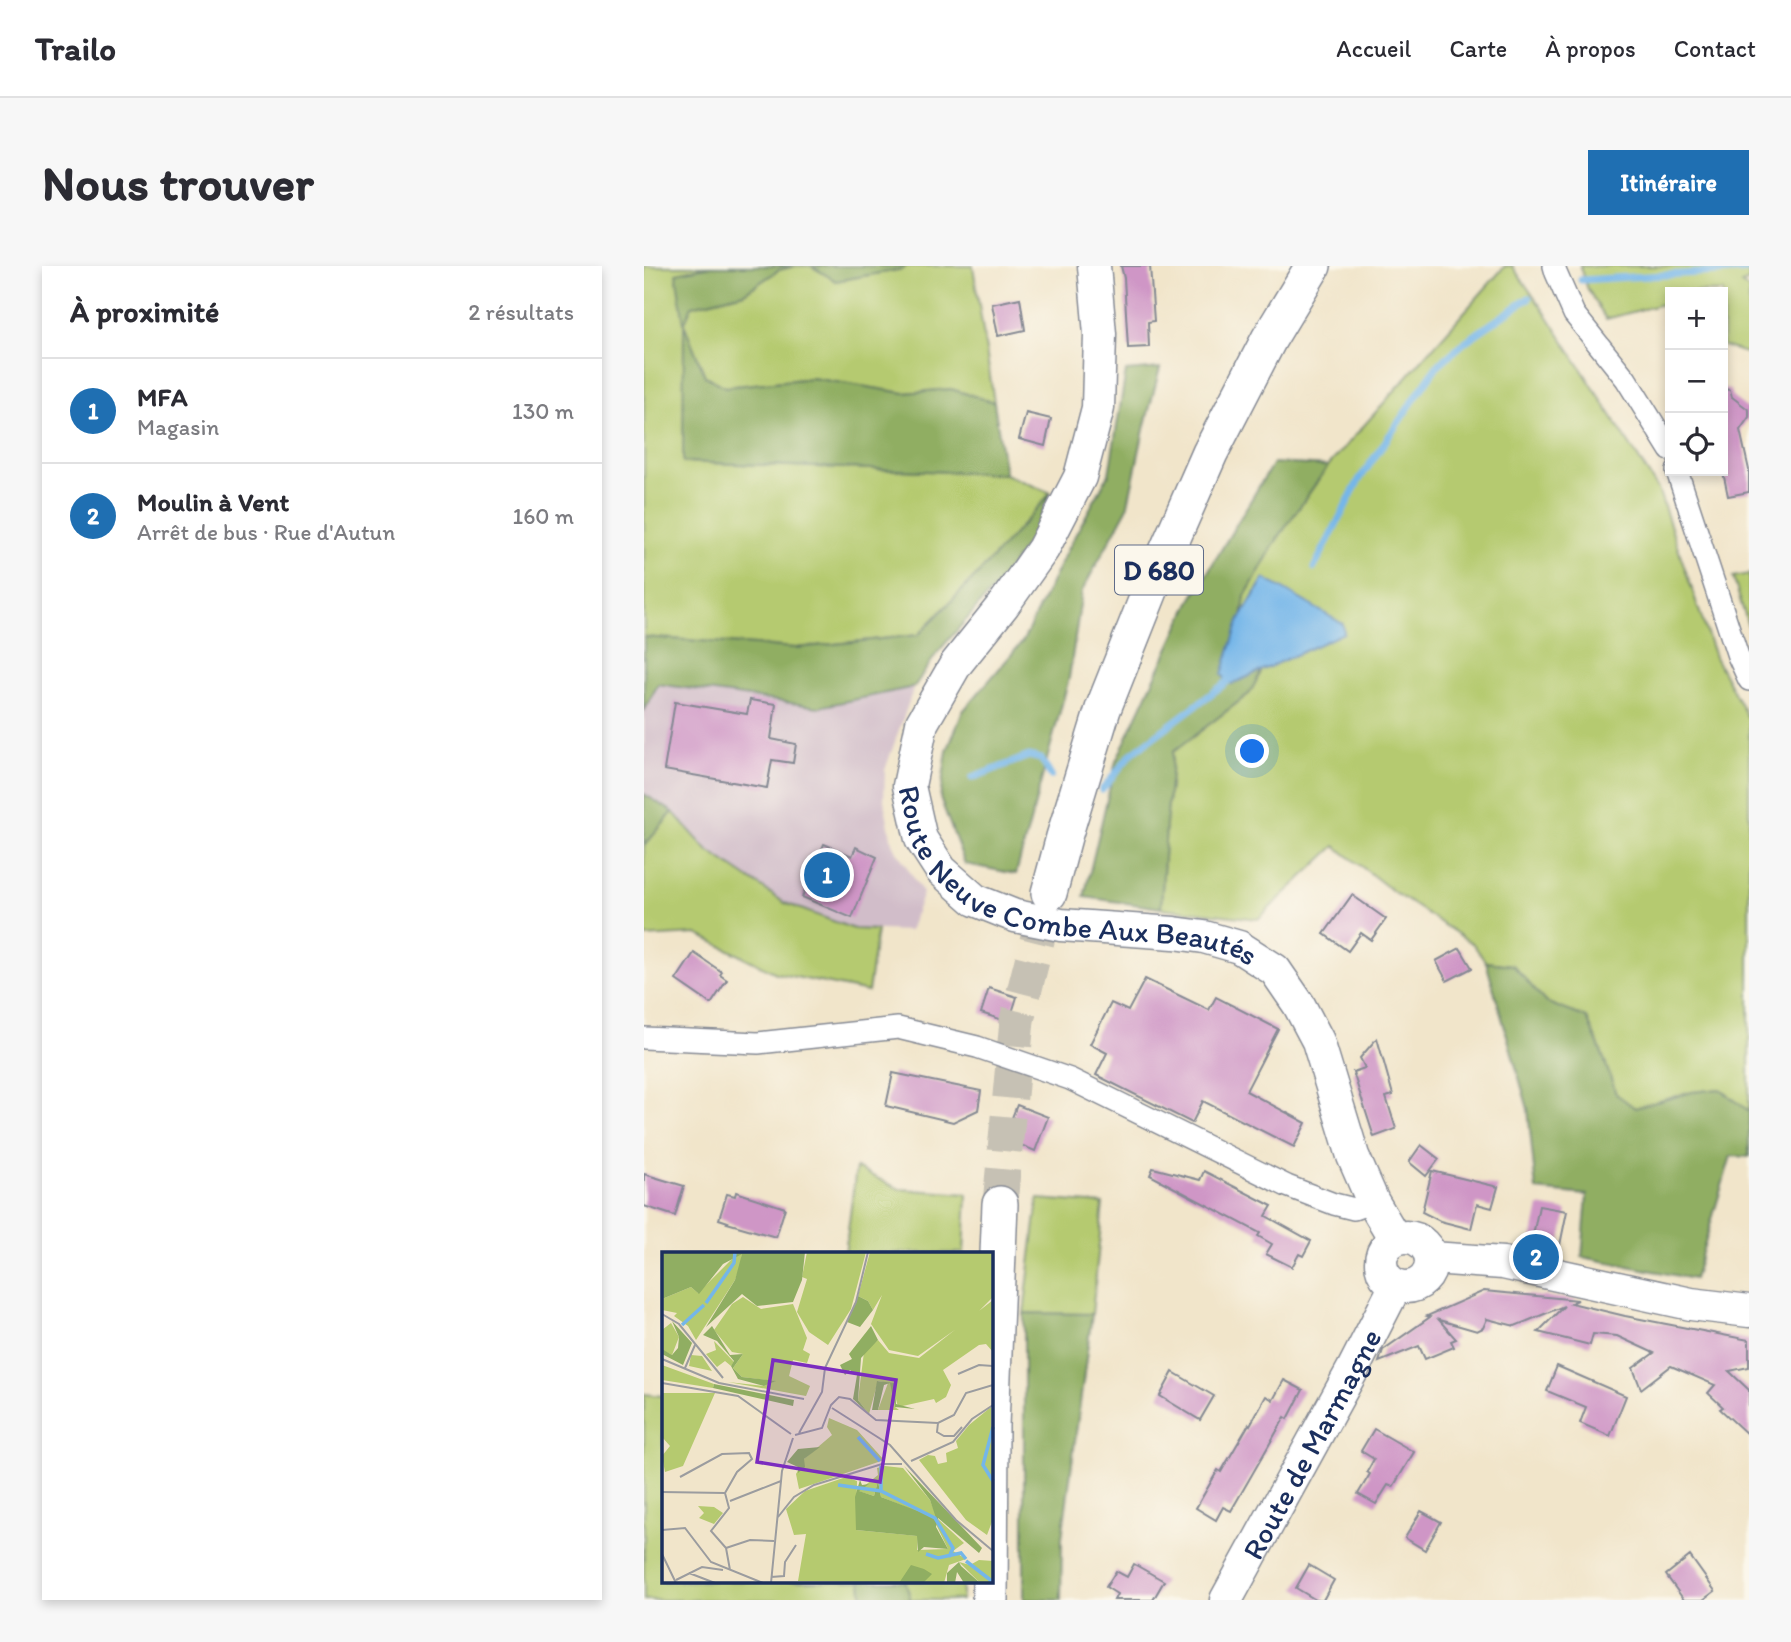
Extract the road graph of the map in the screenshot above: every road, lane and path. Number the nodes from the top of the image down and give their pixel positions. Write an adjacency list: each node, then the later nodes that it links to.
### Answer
1 (1094, 266): 9 (main road, Route Neuve Combe Aux Beautés)
2 (1313, 266): 7 (main road, D 680)
3 (1554, 266): 4 (street)
4 (1665, 442)
5 (1679, 476): 6 (street)
6 (1749, 680)
7 (1049, 893)
8 (644, 1038): 9 (street)
9 (1373, 1202): 11 (main road, Route Neuve Combe Aux Beautés)
10 (1000, 1204): 15 (main road)
11 (1395, 1239): 12 (main road); 13 (main road)
12 (1432, 1258): 13 (main road); 14 (main road)
13 (1396, 1286): 18 (main road, Route de Marmagne)
14 (1749, 1311)
15 (992, 1401)
16 (990, 1582): 17 (main road)
17 (990, 1600)
18 (1226, 1600)

